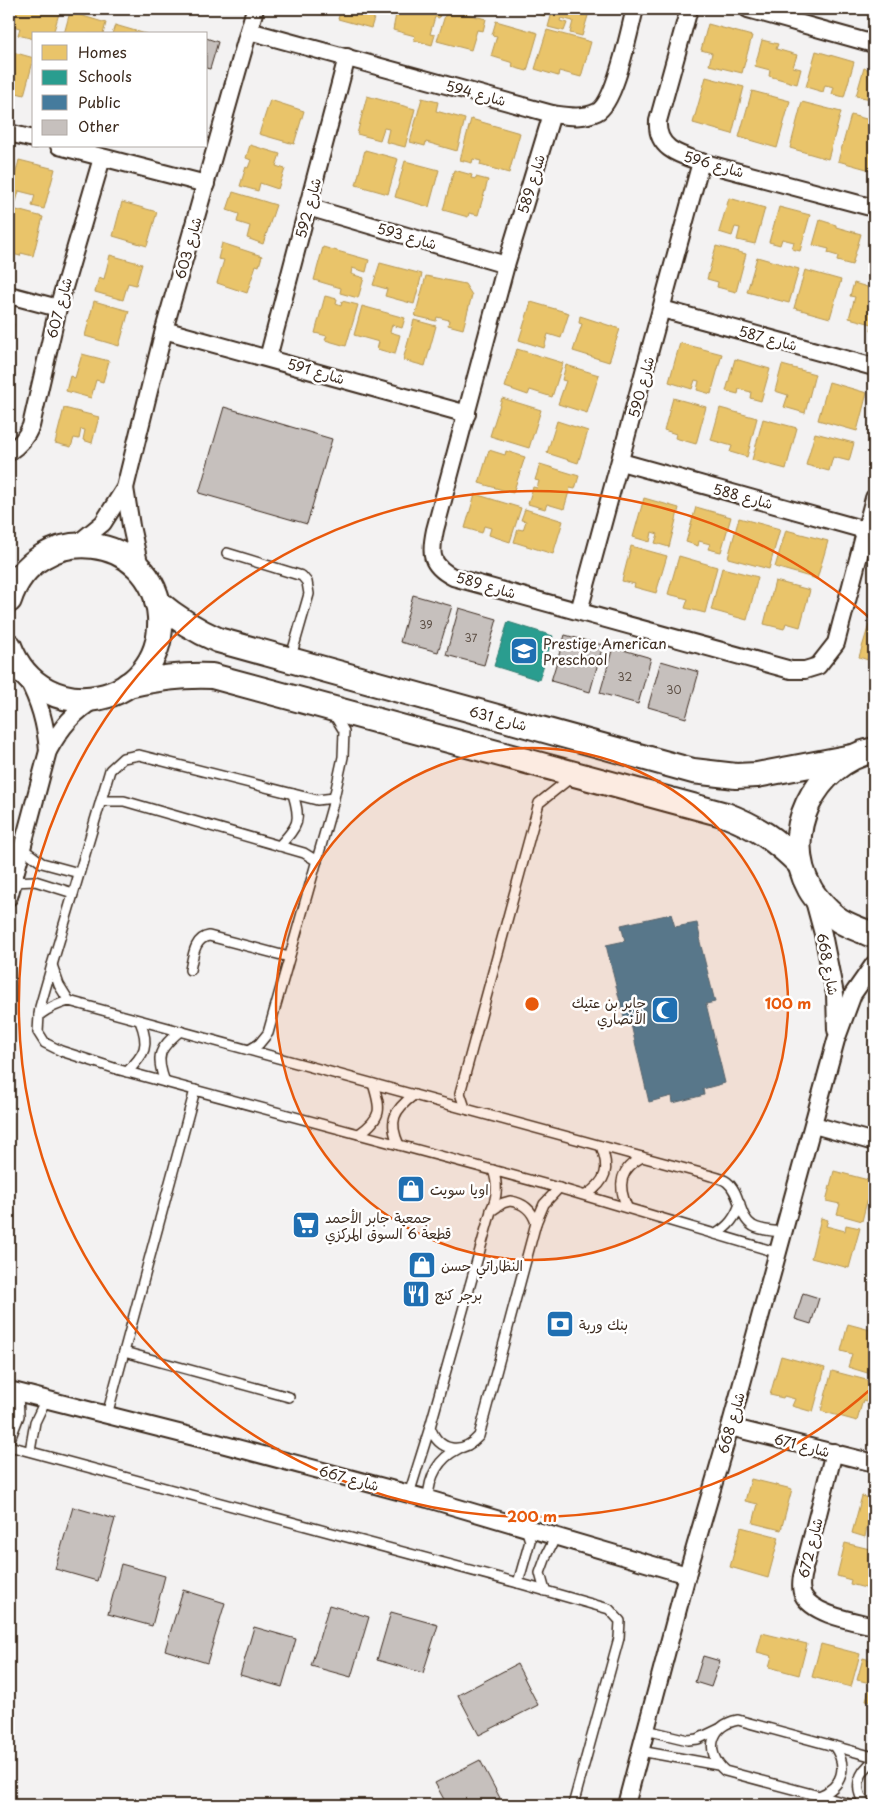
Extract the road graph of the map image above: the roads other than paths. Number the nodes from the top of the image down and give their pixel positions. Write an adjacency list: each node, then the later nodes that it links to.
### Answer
1 (255, 9): 5 (street, شارع 603)
2 (635, 9): 8 (street, شارع 594)
3 (689, 9): 13 (street, شارع 596)
4 (748, 9): 6 (street)
5 (249, 31): 7 (street, شارع 594); 14 (street, شارع 603)
6 (874, 44)
7 (347, 57): 8 (street, شارع 594); 15 (street, شارع 592)
8 (552, 114): 17 (street, شارع 589)
9 (9, 133): 10 (street)
10 (32, 139)
11 (66, 148): 12 (street)
12 (102, 158): 14 (street); 19 (street, شارع 607)
13 (701, 162): 16 (street, شارع 596); 20 (street, شارع 590)
14 (206, 184): 21 (street, شارع 603)
15 (308, 207): 17 (street, شارع 593); 22 (street, شارع 592)
16 (874, 208)
17 (506, 266): 24 (street, شارع 589)
18 (9, 295): 19 (street)
19 (58, 308): 25 (street, شارع 607)
20 (662, 310): 23 (street, شارع 587); 26 (street, شارع 590)
21 (164, 330): 22 (street, شارع 591); 27 (street, شارع 603)
22 (268, 358): 24 (street, شارع 591)
23 (874, 367)
24 (467, 414): 37 (street, شارع 589)
25 (9, 452)
26 (621, 462): 29 (street, شارع 588); 37 (street, شارع 590)
27 (125, 488): 30 (street, شارع 603); 34 (street, شارع 603)
28 (874, 498): 29 (street, شارع 589)
29 (865, 530): 37 (street, شارع 589)
30 (76, 545): 32 (main road); 34 (main road)
31 (227, 553): 39 (lane)
32 (37, 559): 33 (main road); 35 (main road)
33 (9, 567)
34 (142, 572): 36 (main road)
35 (9, 600)
36 (157, 602): 39 (main road, شارع 631); 41 (main road)
37 (579, 611)
38 (9, 646): 40 (main road)
39 (290, 660): 45 (main road, شارع 631)
40 (23, 673): 42 (main road); 44 (street)
41 (128, 685): 42 (main road); 43 (main road)
42 (98, 698): 44 (street)
43 (331, 709): 46 (main road); 48 (lane)
44 (48, 751): 51 (street)
45 (869, 752): 53 (main road)
46 (575, 775): 53 (main road); 74 (lane)
47 (293, 794): 48 (lane); 49 (lane); 50 (lane)
48 (334, 798): 52 (lane)
49 (101, 801): 50 (lane); 54 (lane)
50 (279, 846): 52 (lane)
51 (22, 848): 54 (lane); 55 (street)
52 (317, 862): 59 (lane)
53 (800, 864): 56 (main road)
54 (79, 873): 57 (lane)
55 (11, 890): 57 (lane)
56 (811, 890): 58 (main road); 67 (street, شارع 668)
57 (73, 893): 61 (lane)
58 (874, 934)
59 (290, 957): 62 (lane); 68 (lane)
60 (874, 964): 67 (street, شارع 668)
61 (52, 965): 63 (lane); 64 (lane)
62 (190, 970)
63 (69, 1001): 64 (lane); 65 (lane)
64 (39, 1016): 69 (lane)
65 (140, 1021): 66 (lane); 69 (lane)
66 (180, 1031): 68 (lane); 70 (lane)
67 (836, 1040): 75 (street, شارع 668)
68 (249, 1050): 71 (lane)
69 (126, 1072): 70 (lane)
70 (165, 1082): 72 (lane)
71 (372, 1084): 73 (lane); 76 (lane)
72 (195, 1090): 76 (lane); 91 (lane)
73 (414, 1095): 74 (lane); 78 (lane)
74 (465, 1108): 79 (lane)
75 (814, 1125): 77 (street); 88 (street, شارع 668)
76 (359, 1134): 78 (lane)
77 (874, 1142)
78 (399, 1145): 81 (lane)
79 (601, 1146): 80 (lane); 83 (lane)
80 (642, 1157): 84 (lane); 85 (lane)
81 (493, 1170): 82 (lane); 86 (lane)
82 (559, 1188): 83 (lane); 87 (lane)
83 (586, 1195): 85 (lane)
84 (740, 1204): 88 (lane); 89 (lane)
85 (627, 1207): 89 (lane)
86 (491, 1211): 87 (lane); 96 (lane)
87 (536, 1223): 100 (lane)
88 (784, 1232): 90 (street, شارع 668)
89 (716, 1234): 90 (lane)
90 (778, 1253): 97 (street, شارع 668)
91 (124, 1352): 93 (lane); 95 (lane)
92 (13, 1391): 94 (street, شارع 667); 98 (lane)
93 (289, 1397)
94 (46, 1399): 95 (street, شارع 667); 101 (lane)
95 (107, 1415): 104 (street, شارع 667)
96 (430, 1427): 100 (lane); 104 (lane)
97 (730, 1427): 102 (street, شارع 671); 108 (street, شارع 668)
98 (9, 1442)
99 (9, 1446): 101 (lane)
100 (459, 1448): 105 (lane)
101 (30, 1451): 109 (lane)
102 (834, 1452): 103 (street, شارع 671); 111 (street, شارع 672)
103 (874, 1463)
104 (409, 1494): 105 (street, شارع 667)
105 (428, 1499): 106 (street, شارع 667)
106 (526, 1527): 107 (street, شارع 667); 109 (lane)
107 (556, 1536): 108 (street, شارع 667); 110 (lane)
108 (687, 1576): 113 (street, شارع 668)
109 (518, 1583): 110 (lane)
110 (545, 1591): 120 (lane)
111 (874, 1626)
112 (719, 1729): 113 (lane); 114 (lane); 118 (lane)
113 (646, 1730): 115 (street, شارع 668)
114 (834, 1746): 116 (lane); 119 (lane)
115 (640, 1751): 118 (lane); 121 (street, شارع 668)
116 (874, 1757)
117 (874, 1762): 123 (lane)
118 (718, 1766): 119 (lane)
119 (819, 1796): 122 (lane)
120 (573, 1805)
121 (626, 1805)
122 (853, 1805)
123 (866, 1805)

